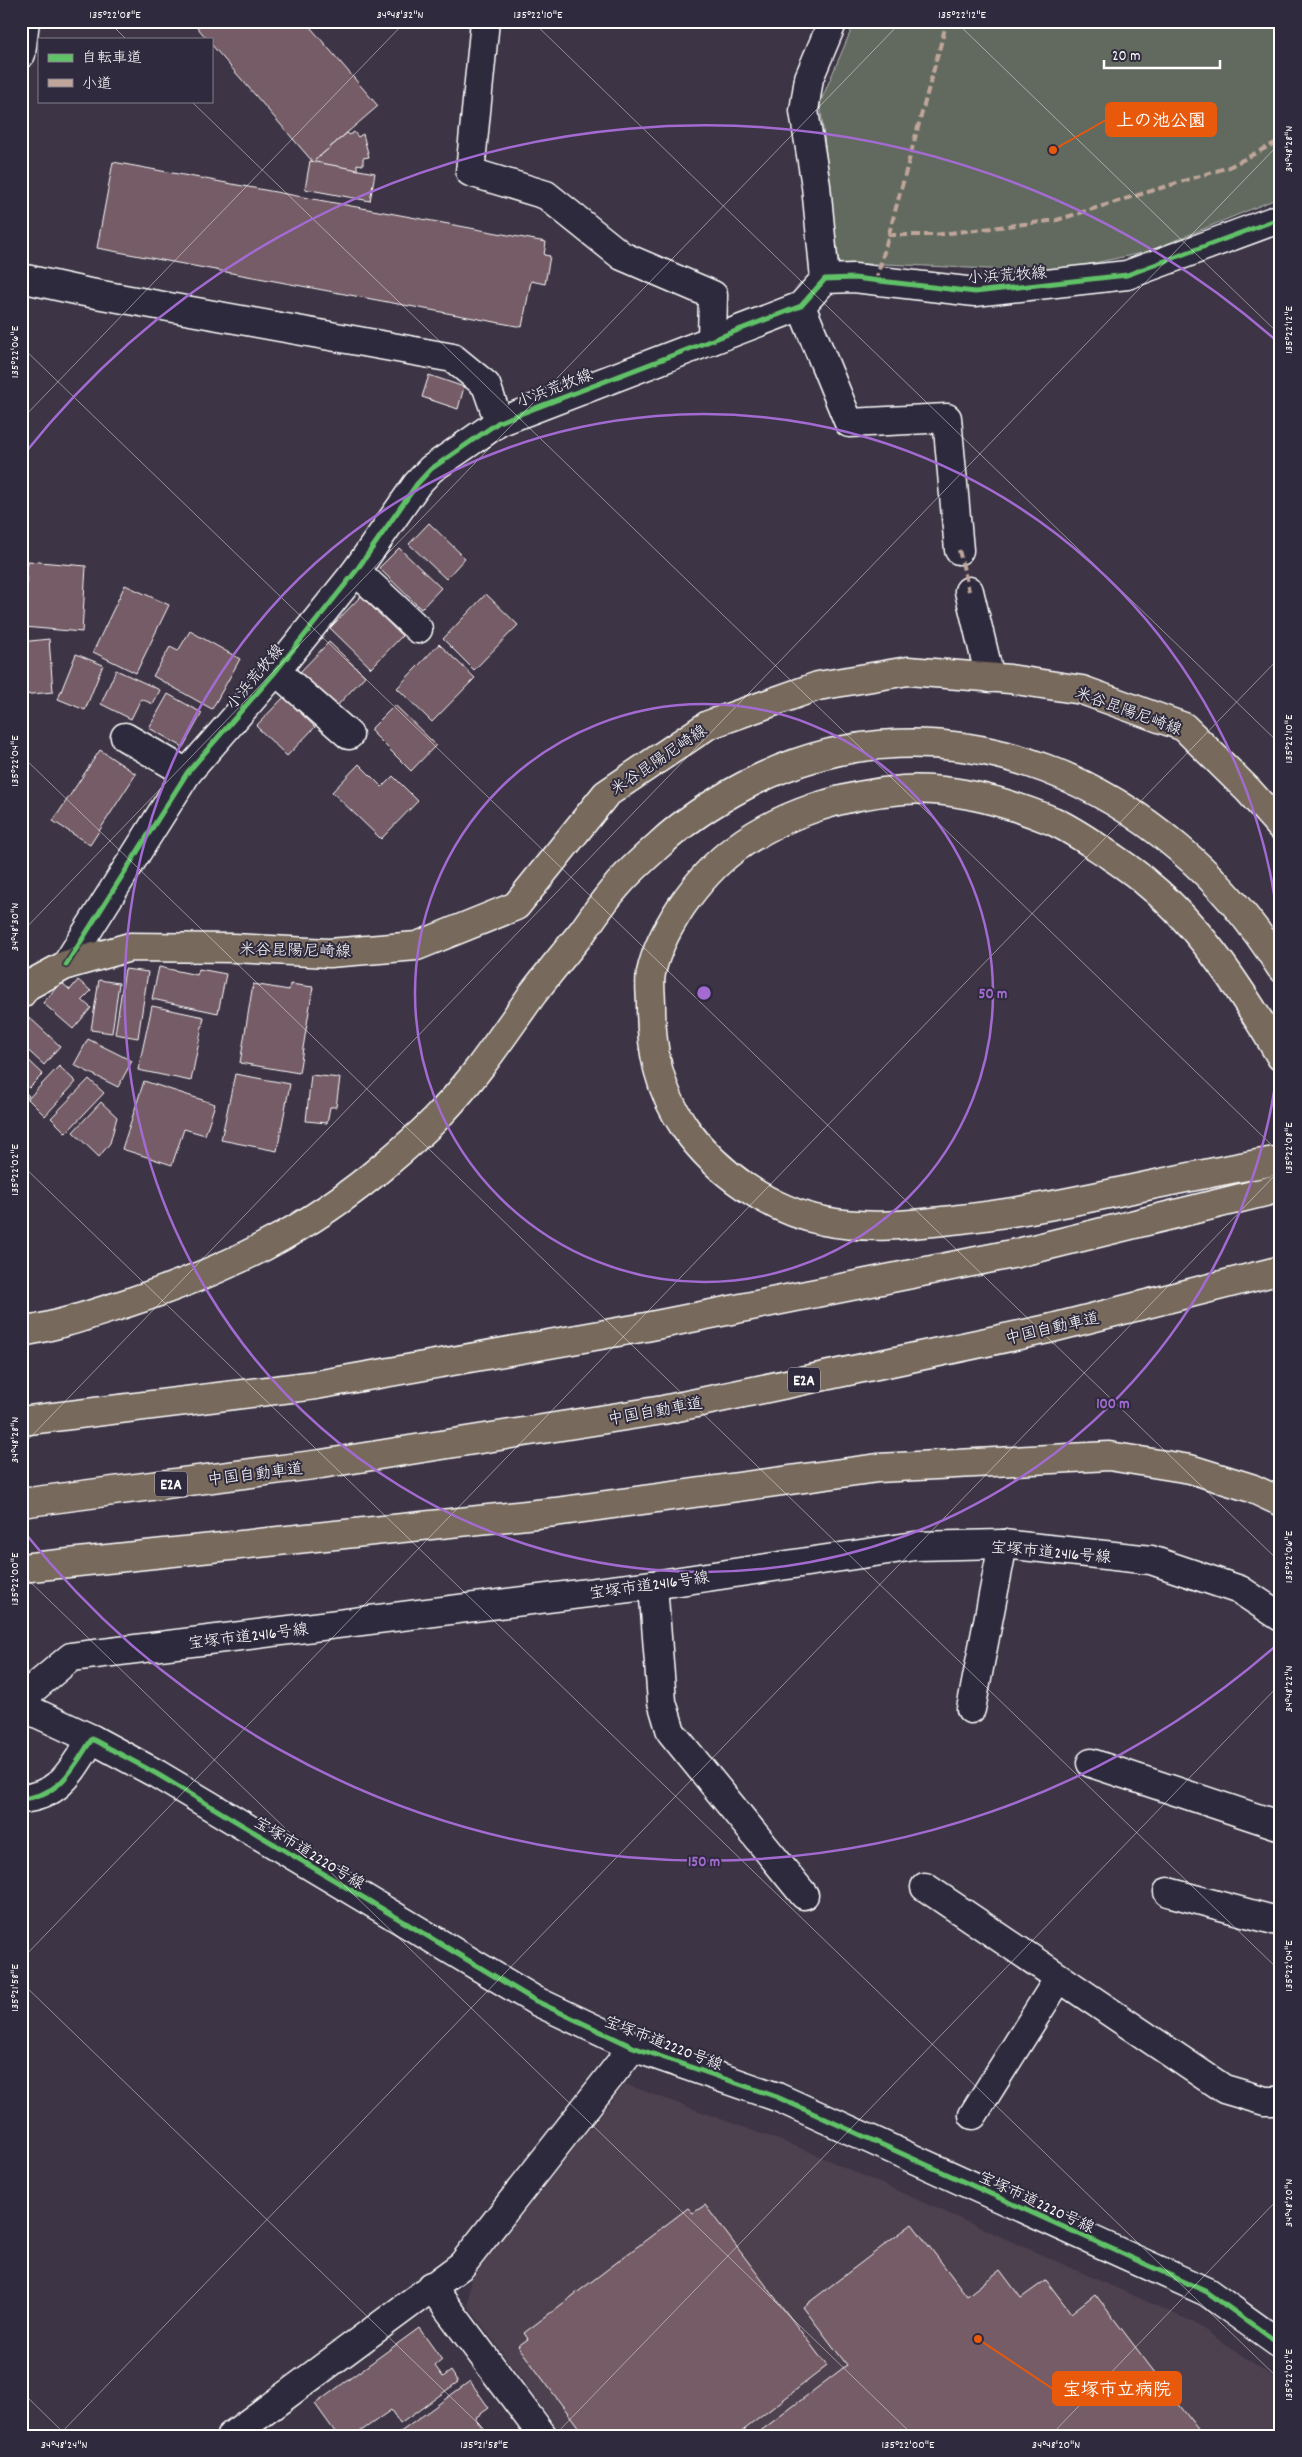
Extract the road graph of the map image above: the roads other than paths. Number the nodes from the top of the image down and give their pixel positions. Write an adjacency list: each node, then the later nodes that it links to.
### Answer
1 (25, 21): 4 (street)
2 (485, 21): 9 (street)
3 (833, 21): 7 (street)
4 (21, 54)
5 (1281, 218): 7 (street, 小浜荒牧線)
6 (21, 278): 10 (street)
7 (825, 279): 8 (street, 小浜荒牧線)
8 (801, 306): 9 (street, 小浜荒牧線); 11 (street)
9 (712, 340): 10 (street, 小浜荒牧線)
10 (499, 422): 12 (street, 小浜荒牧線)
11 (959, 550)
12 (356, 571): 14 (street); 15 (street, 小浜荒牧線)
13 (969, 591): 16 (street)
14 (418, 629)
15 (276, 671): 17 (street); 19 (street, 小浜荒牧線)
16 (990, 678): 20 (main road, 米谷昆陽尼崎線); 21 (main road, 米谷昆陽尼崎線)
17 (349, 734)
18 (125, 737): 19 (street)
19 (187, 773): 21 (street, 小浜荒牧線)
20 (1281, 827)
21 (66, 965): 23 (main road, 米谷昆陽尼崎線)
22 (1281, 968): 28 (main road)
23 (23, 988)
24 (1281, 1057): 25 (main road)
25 (1268, 1162)
26 (1272, 1191): 29 (main road)
27 (1281, 1270): 31 (main road, 中国自動車道 / E2A)
28 (21, 1332)
29 (21, 1421)
30 (1281, 1502): 33 (main road)
31 (21, 1503)
32 (1003, 1544): 34 (street, 宝塚市道2416号線); 35 (street, 宝塚市道2416号線); 38 (street)
33 (21, 1568)
34 (653, 1585): 36 (street, 宝塚市道2416号線); 45 (street)
35 (1281, 1617)
36 (21, 1699)
37 (21, 1706): 39 (street, 宝塚市道2220号線)
38 (971, 1709)
39 (92, 1739): 41 (street); 48 (street, 宝塚市道2220号線)
40 (1091, 1763): 42 (street)
41 (21, 1799)
42 (1281, 1826)
43 (924, 1887): 47 (street)
44 (1168, 1892): 46 (street)
45 (804, 1895)
46 (1281, 1922)
47 (1059, 1978): 49 (street); 50 (street)
48 (633, 2047): 51 (street); 52 (street, 宝塚市道2220号線)
49 (1281, 2101)
50 (973, 2114)
51 (431, 2286): 53 (street); 54 (street)
52 (1281, 2345)
53 (231, 2436)
54 (543, 2436)

